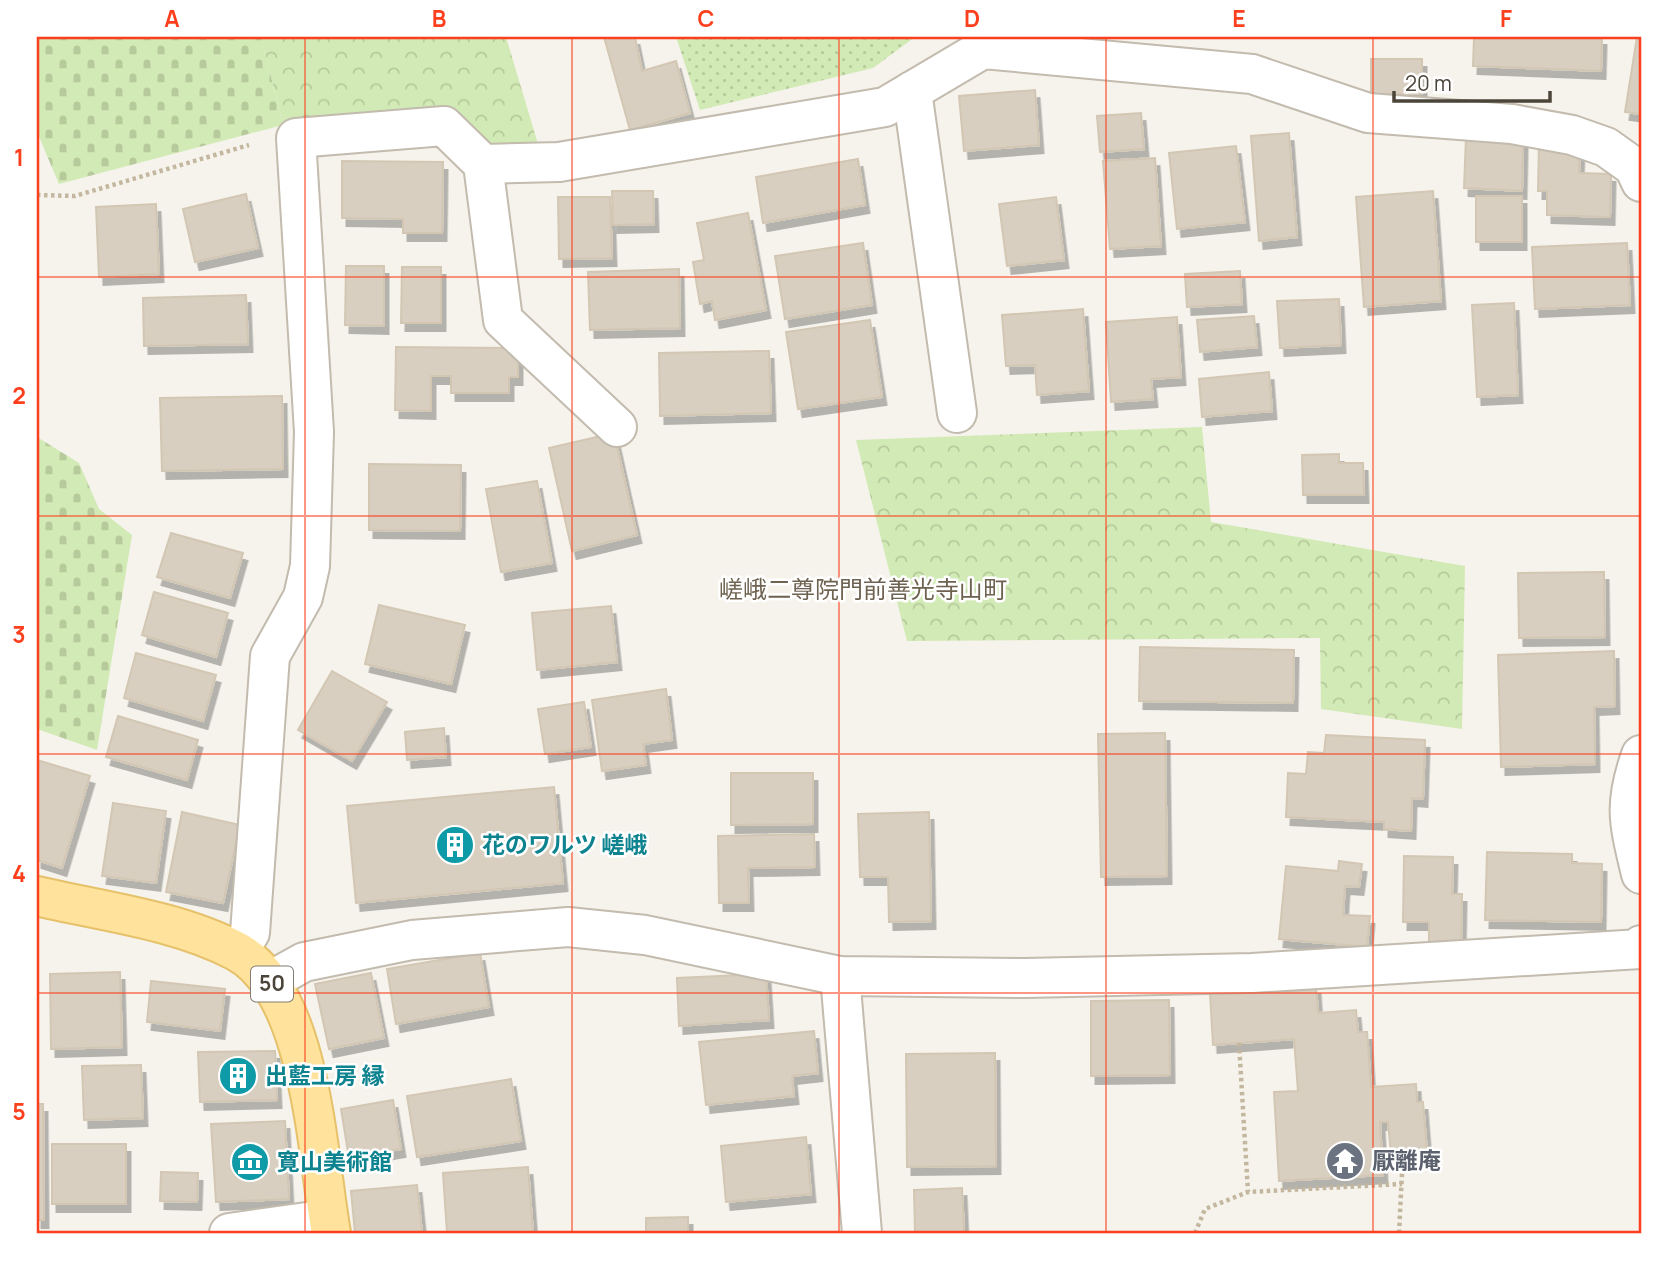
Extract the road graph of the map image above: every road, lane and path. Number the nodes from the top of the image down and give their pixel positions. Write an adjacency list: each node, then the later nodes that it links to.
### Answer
1 (912, 91): 3 (street); 4 (street); 6 (street)
2 (296, 138): 3 (street); 5 (path); 12 (street)
3 (483, 164): 7 (street)
4 (1641, 182)
5 (37, 195)
6 (957, 413)
7 (617, 427)
8 (1641, 755): 9 (street)
9 (1641, 874)
10 (37, 896): 12 (main road, 50)
11 (1641, 945): 13 (street)
12 (237, 951): 14 (main road, 50)
13 (840, 976): 14 (street); 21 (street)
14 (270, 981): 19 (main road, 50)
15 (1239, 1043): 18 (path)
16 (1403, 1154): 17 (path)
17 (1402, 1184): 18 (path); 23 (path)
18 (1248, 1192): 22 (path)
19 (329, 1226): 20 (street)
20 (229, 1233)
21 (862, 1233)
22 (1195, 1233)
23 (1399, 1233)

